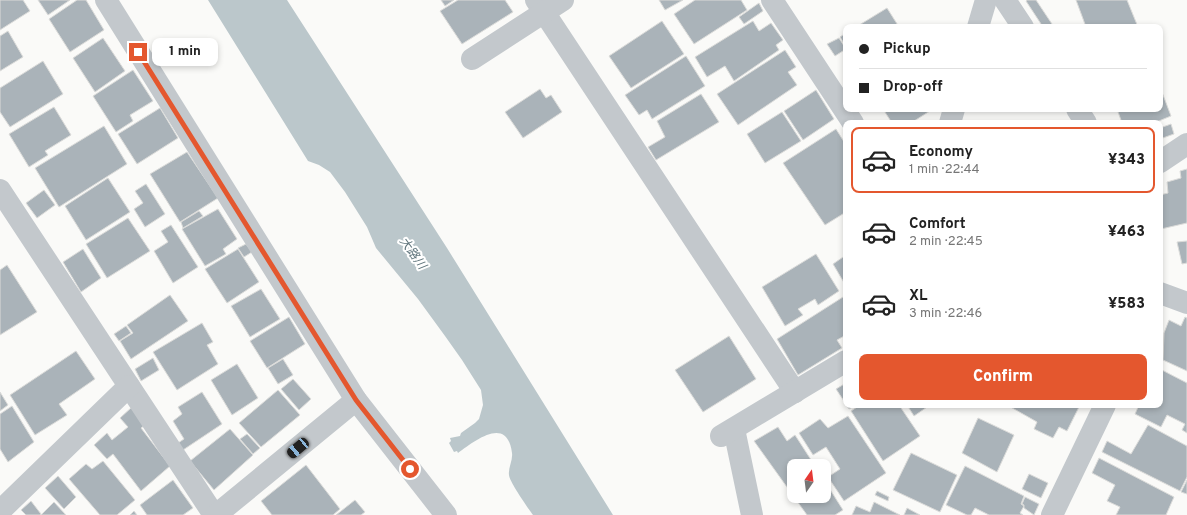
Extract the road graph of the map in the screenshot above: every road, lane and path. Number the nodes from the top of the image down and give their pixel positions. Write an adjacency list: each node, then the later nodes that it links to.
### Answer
1 (106, 0): 19 (street)
2 (563, 0): 6 (street)
3 (772, 0): 10 (street)
4 (986, 0): 7 (street)
5 (1005, 0): 8 (street)
6 (540, 6): 9 (street); 18 (street)
7 (979, 24)
8 (1021, 24)
9 (472, 60)
10 (843, 108)
11 (1187, 144): 12 (street)
12 (1163, 160)
13 (0, 190): 17 (street)
14 (1163, 294): 15 (street)
15 (1187, 303)
16 (843, 363): 18 (street)
17 (129, 386): 21 (street); 22 (street)
18 (795, 392): 24 (street)
19 (356, 400): 22 (street); 23 (street)
20 (1104, 408): 25 (street)
21 (0, 511)
22 (215, 515)
23 (446, 515)
24 (752, 515)
25 (1052, 515)

